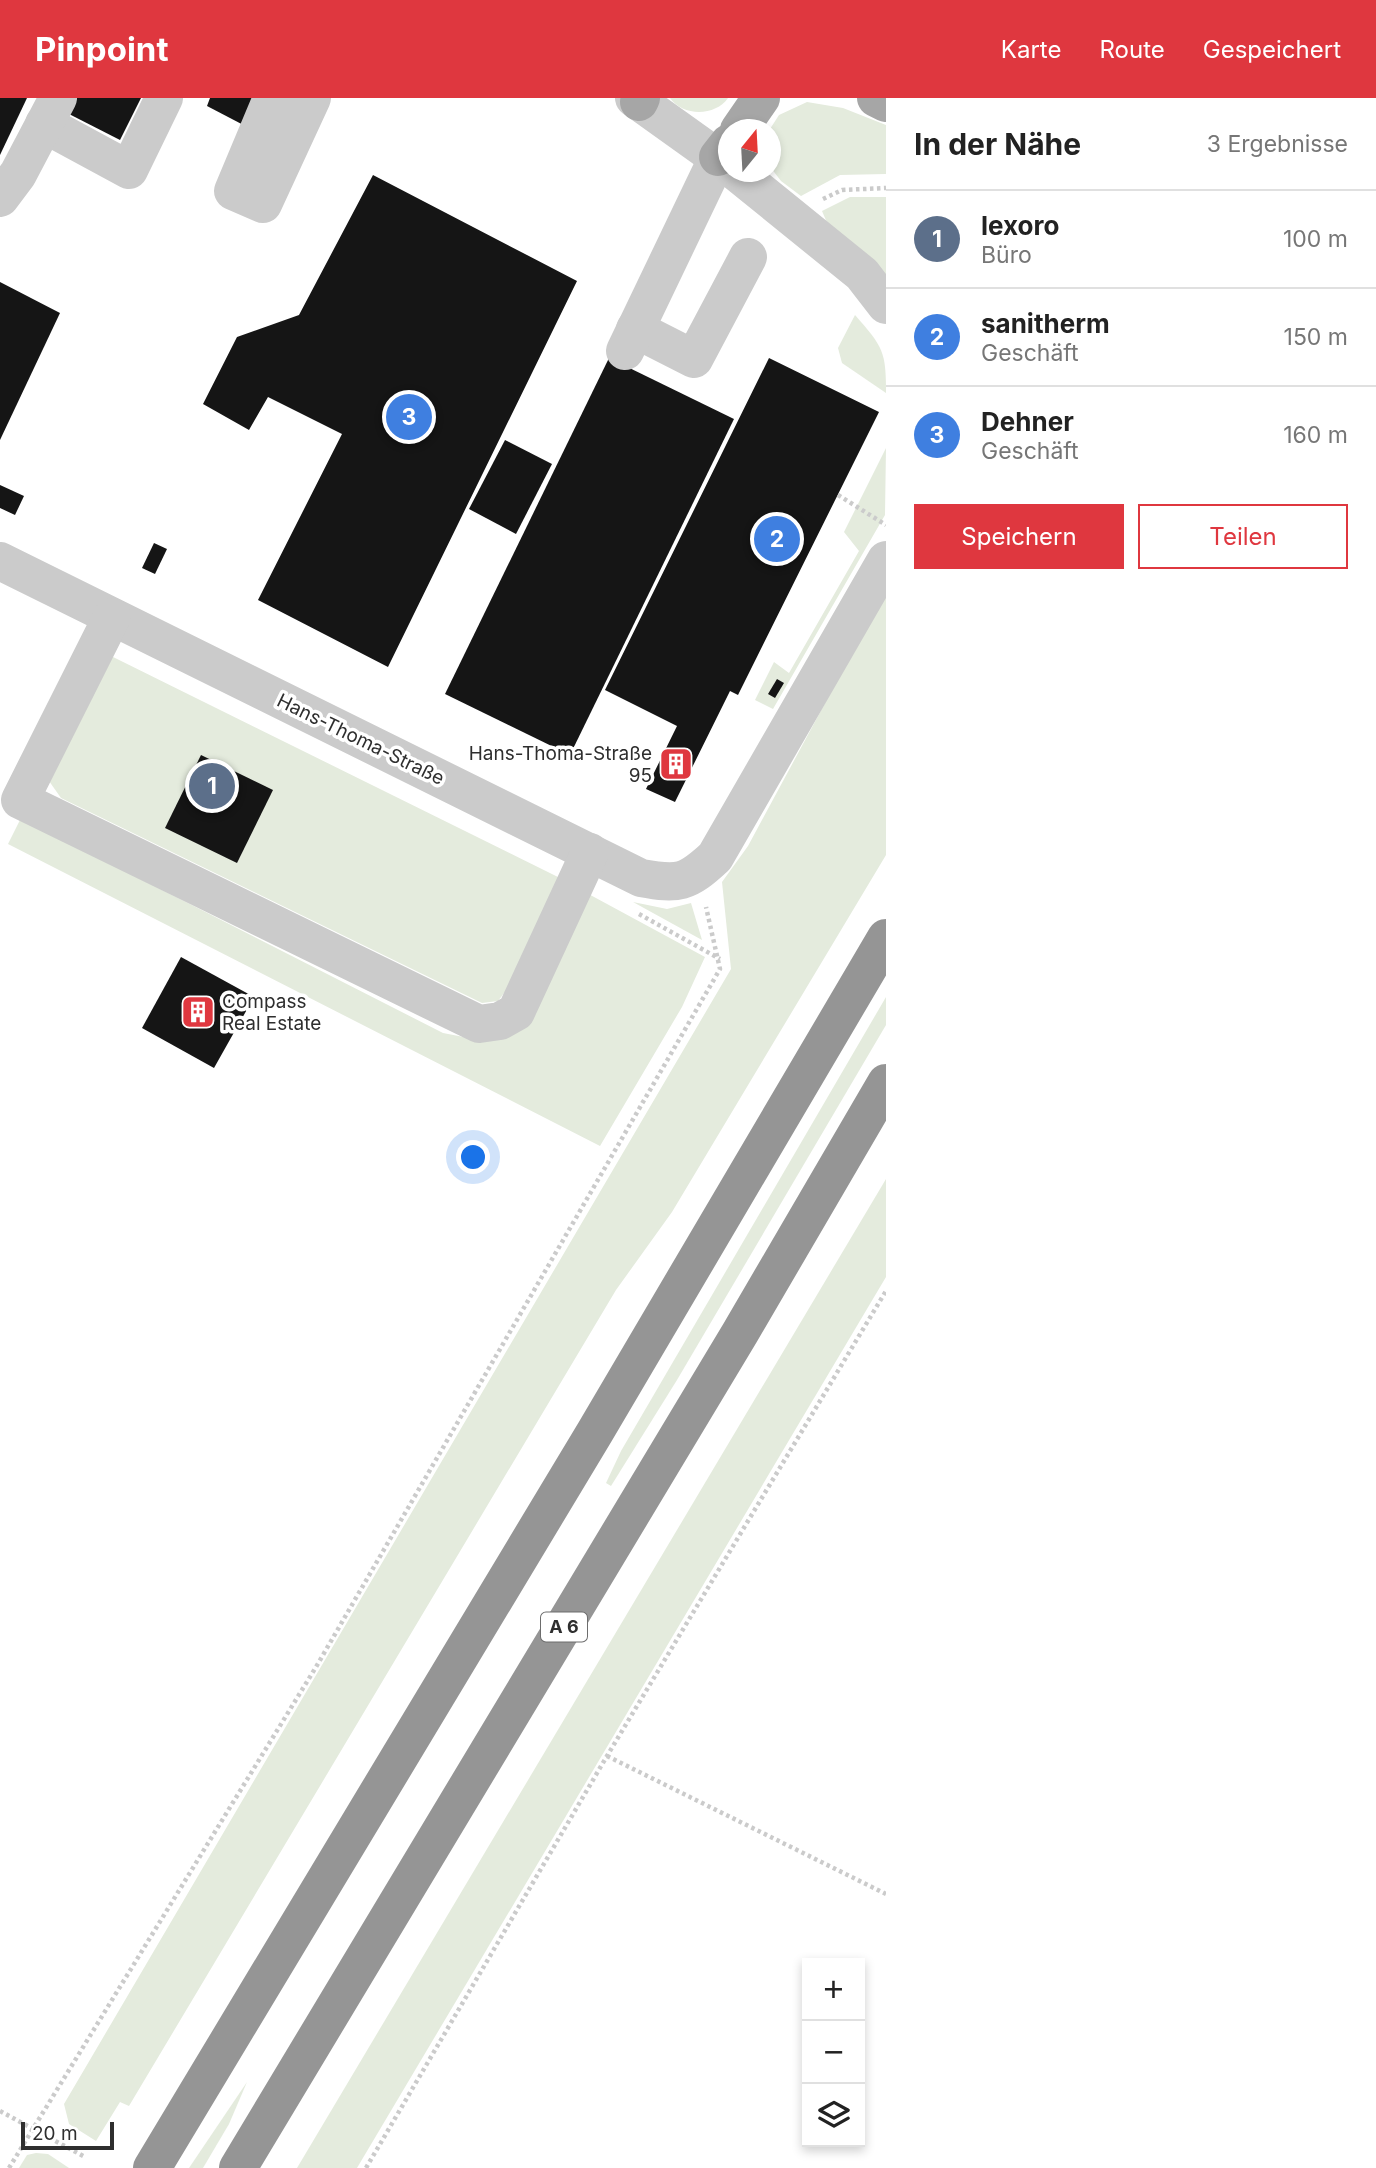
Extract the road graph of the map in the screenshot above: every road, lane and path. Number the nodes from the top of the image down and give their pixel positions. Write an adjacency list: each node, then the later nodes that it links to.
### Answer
1 (164, 98): 7 (street)
2 (272, 98): 3 (street)
3 (312, 98)
4 (876, 98): 6 (main road)
5 (638, 99): 8 (street)
6 (886, 103)
7 (51, 111): 12 (street)
8 (718, 125)
9 (718, 179): 14 (street)
10 (774, 182): 13 (street)
11 (886, 188): 13 (path)
12 (0, 198)
13 (800, 222): 15 (street)
14 (748, 257)
15 (886, 305)
16 (838, 495): 17 (path)
17 (886, 525)
18 (886, 560): 21 (street, Hans-Thoma-Straße)
19 (0, 561): 20 (street, Hans-Thoma-Straße)
20 (112, 617): 21 (street, Hans-Thoma-Straße); 21 (street)
21 (590, 852)
22 (636, 913): 25 (path)
23 (709, 920): 25 (path)
24 (886, 937): 34 (highway)
25 (720, 959): 31 (path)
26 (886, 1083): 35 (highway, A 6)
27 (886, 1291): 28 (path)
28 (607, 1756): 29 (path); 36 (path)
29 (886, 1894)
30 (0, 2111): 31 (path)
31 (33, 2129): 32 (path); 33 (path)
32 (85, 2157)
33 (9, 2168)
34 (152, 2168)
35 (238, 2168)
36 (366, 2168)

